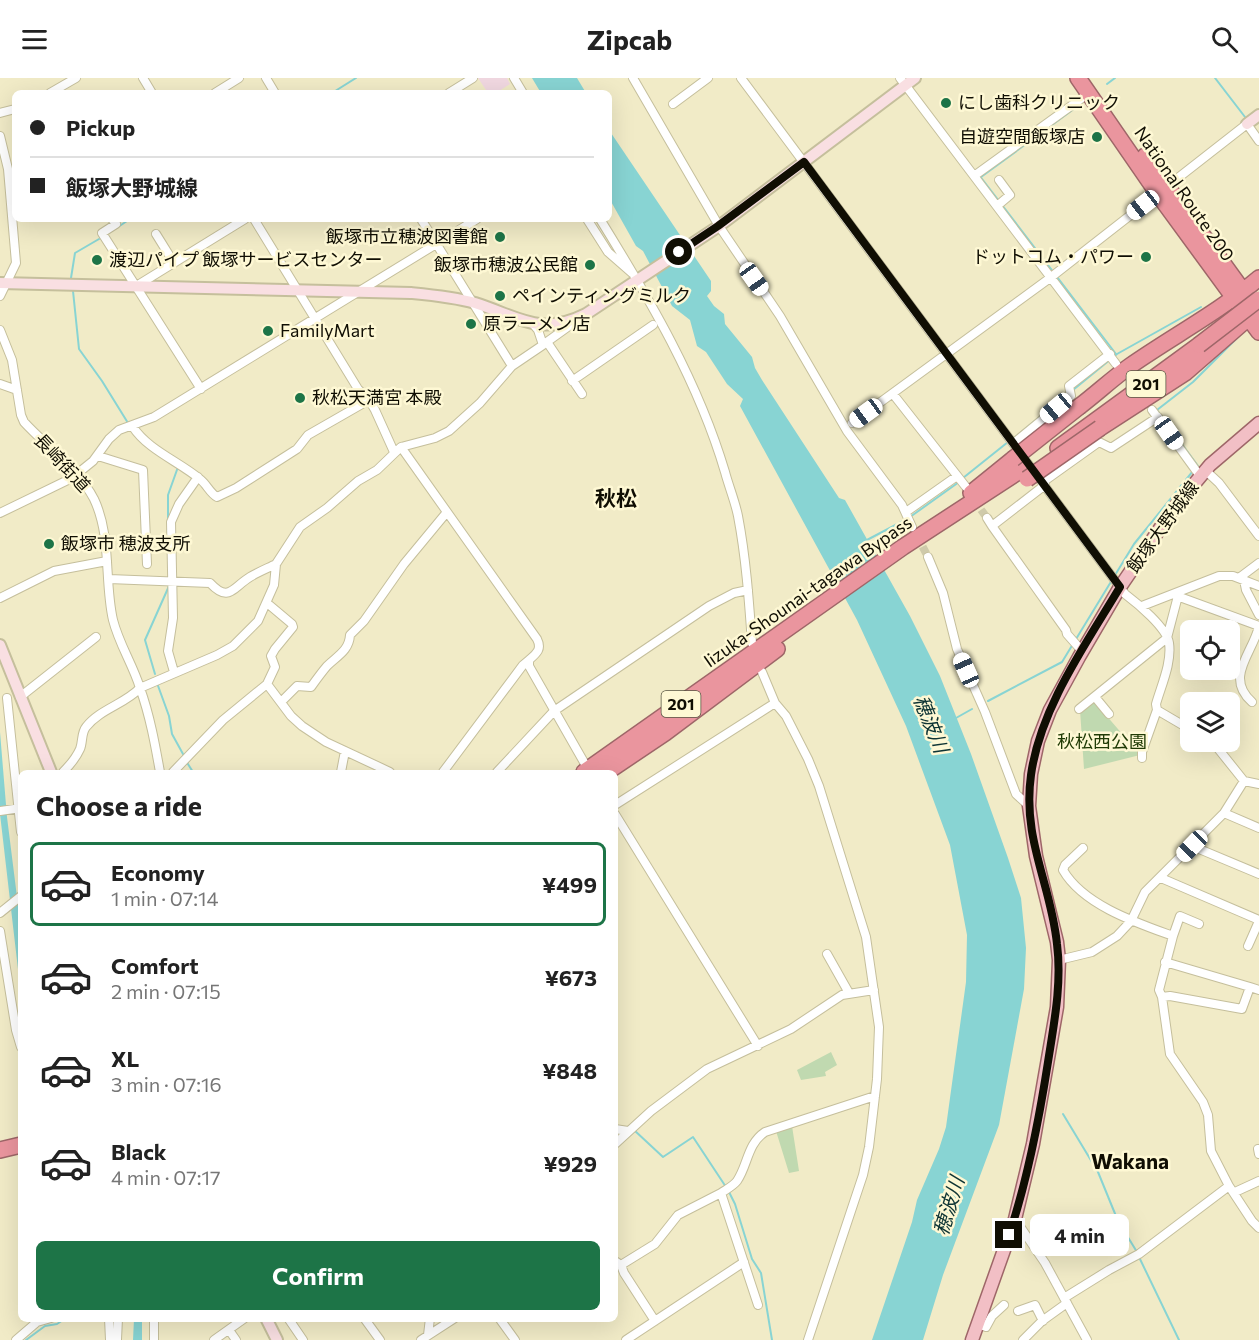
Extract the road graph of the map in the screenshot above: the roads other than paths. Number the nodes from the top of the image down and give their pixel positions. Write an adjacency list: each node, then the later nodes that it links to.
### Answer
1 (75, 78): 11 (street)
2 (239, 78): 12 (street)
3 (473, 78): 13 (street)
4 (633, 78): 33 (street)
5 (708, 78): 14 (street)
6 (741, 78): 19 (street)
7 (915, 78): 9 (street)
8 (1078, 78): 10 (highway, National Route 200)
9 (902, 82): 19 (street); 20 (street)
10 (1089, 86): 20 (street); 22 (highway, National Route 200)
11 (55, 90)
12 (220, 90)
13 (454, 90)
14 (673, 104)
15 (1259, 115): 16 (street)
16 (1247, 124): 18 (street); 22 (street)
17 (0, 136): 24 (street)
18 (1259, 141)
19 (804, 162): 33 (street); 55 (street)
20 (974, 176): 23 (street)
21 (999, 180): 23 (street)
22 (1162, 190): 37 (street); 44 (highway, National Route 200)
23 (1000, 204): 37 (street)
24 (12, 216)
25 (13, 222): 40 (street)
26 (114, 222): 41 (street)
27 (237, 222): 36 (street)
28 (256, 222): 42 (street)
29 (423, 222): 35 (street)
30 (472, 222): 35 (street)
31 (589, 222): 38 (street)
32 (602, 222): 38 (street)
33 (718, 226): 38 (street); 62 (street)
34 (156, 234): 36 (street)
35 (436, 244): 43 (street); 46 (street)
36 (174, 263): 41 (street)
37 (1054, 275): 55 (street); 63 (street)
38 (638, 277): 48 (street); 93 (street)
39 (1259, 278): 44 (highway)
40 (3, 283): 41 (street); 45 (street)
41 (136, 286): 42 (street); 59 (street)
42 (297, 290): 43 (street); 49 (street)
43 (359, 292): 46 (street); 49 (street)
44 (1238, 294): 47 (highway, National Route 200); 63 (highway)
45 (0, 296)
46 (474, 303): 50 (street); 56 (street)
47 (1255, 310): 53 (highway, National Route 200); 67 (highway, Iizuka-Shounai-tagawa Bypass / 201, bridge); 67 (highway)
48 (586, 314): 50 (street); 54 (street)
49 (314, 318): 59 (street); 64 (street)
50 (533, 324): 54 (street)
51 (653, 325): 57 (street)
52 (0, 330): 60 (street, 長崎街道)
53 (1259, 332)
54 (545, 343): 56 (street); 57 (street)
55 (948, 354): 62 (street); 69 (street)
56 (512, 366): 70 (street)
57 (572, 381): 61 (street)
58 (0, 384): 60 (street)
59 (201, 388): 68 (street)
60 (17, 390): 74 (street, 長崎街道)
61 (582, 394)
62 (892, 394): 65 (street)
63 (1073, 396): 69 (street); 72 (highway, bridge)
64 (369, 400): 70 (street); 75 (street)
65 (852, 423)
66 (1259, 423): 73 (main road, 飯塚大野城線)
67 (1096, 425): 72 (highway, bridge); 72 (highway, Iizuka-Shounai-tagawa Bypass / 201)
68 (133, 426): 71 (street); 75 (street)
69 (1012, 441): 76 (street)
70 (397, 449): 79 (street); 87 (street)
71 (98, 456): 74 (street); 86 (street)
72 (1021, 471): 82 (highway, Iizuka-Shounai-tagawa Bypass / 201); 82 (highway, Iizuka-Shounai-tagawa Bypass / 201)
73 (1201, 473): 76 (street); 81 (street); 91 (main road, 飯塚大野城線)
74 (78, 475): 77 (street); 84 (street, 長崎街道)
75 (198, 477): 90 (street)
76 (1044, 484): 91 (street); 105 (street)
77 (13, 506): 78 (street); 80 (street)
78 (0, 507)
79 (447, 512): 106 (street); 114 (street)
80 (0, 513)
81 (1259, 536)
82 (906, 551): 102 (highway, Iizuka-Shounai-tagawa Bypass / 201)
83 (928, 557): 140 (street)
84 (107, 561): 88 (street, 長崎街道); 95 (street)
85 (1259, 563): 89 (street)
86 (147, 564)
87 (276, 564): 90 (street); 96 (street)
88 (109, 579): 90 (street); 110 (street, 長崎街道)
89 (1242, 579): 92 (street); 94 (street); 98 (street)
90 (171, 581): 107 (street)
91 (1119, 585): 97 (street); 105 (main road, 飯塚大野城線)
92 (1259, 586)
93 (748, 590): 103 (street); 119 (street)
94 (1178, 594): 97 (street); 99 (street); 101 (street)
95 (0, 598)
96 (267, 603): 107 (street); 109 (street)
97 (1142, 606): 101 (street)
98 (1259, 615)
99 (1259, 626): 115 (street)
100 (96, 637): 111 (street)
101 (1167, 638): 112 (street); 118 (street)
102 (779, 641): 134 (highway, Iizuka-Shounai-tagawa Bypass / 201); 135 (highway, Iizuka-Shounai-tagawa Bypass / 201)
103 (752, 643)
104 (0, 645): 111 (street)
105 (1080, 649): 140 (main road, 飯塚大野城線)
106 (529, 660): 119 (street); 131 (street)
107 (174, 672): 110 (street)
108 (762, 672): 116 (street)
109 (267, 684): 114 (street); 128 (street)
110 (140, 687): 126 (street); 127 (street, 長崎街道)
111 (20, 697): 125 (street)
112 (1095, 697): 117 (street); 120 (street)
113 (7, 698): 138 (street)
114 (282, 701): 122 (street)
115 (1252, 702)
116 (775, 703): 139 (street); 162 (street)
117 (1079, 709)
118 (1157, 710): 121 (street); 124 (street)
119 (554, 711): 132 (street); 133 (street)
120 (1109, 714)
121 (1180, 724)
122 (345, 751): 129 (street); 130 (street)
123 (1221, 752): 136 (street)
124 (1142, 758)
125 (50, 770)
126 (64, 770)
127 (160, 770)
128 (175, 770)
129 (341, 770)
130 (386, 770)
131 (444, 770)
132 (498, 770)
133 (587, 770)
134 (591, 770)
135 (610, 770)
136 (1244, 781): 137 (street); 143 (street)
137 (1259, 784)
138 (18, 800)
139 (618, 803)
140 (1029, 806): 159 (main road, 飯塚大野城線)
141 (18, 809): 142 (street)
142 (0, 811)
143 (1224, 813): 145 (street); 146 (street)
144 (618, 819): 167 (street)
145 (1259, 828)
146 (1192, 846): 148 (street); 149 (street)
147 (1083, 849): 152 (street)
148 (1259, 874)
149 (1161, 878): 152 (street); 153 (street)
150 (18, 898): 151 (street)
151 (0, 913)
152 (1131, 921): 156 (street); 159 (street)
153 (1259, 921): 157 (street)
154 (1198, 924): 156 (street)
155 (0, 931): 166 (street)
156 (1173, 936): 160 (street)
157 (1248, 946)
158 (827, 954): 164 (street)
159 (1059, 960): 179 (main road, 飯塚大野城線)
160 (1165, 962): 161 (street); 165 (street)
161 (1250, 987): 163 (street); 165 (street)
162 (874, 990): 164 (street); 168 (street)
163 (1259, 990)
164 (849, 993): 167 (street)
165 (1162, 997): 177 (street)
166 (18, 1037)
167 (758, 1046): 170 (street)
168 (875, 1096): 178 (street); 214 (street)
169 (618, 1129): 170 (street)
170 (628, 1131): 173 (street)
171 (18, 1135): 172 (highway)
172 (0, 1140)
173 (618, 1141)
174 (18, 1146): 175 (highway)
175 (0, 1150)
176 (1259, 1181): 177 (street)
177 (1232, 1190): 180 (street); 183 (street)
178 (722, 1193): 181 (street); 182 (street)
179 (1015, 1220): 183 (street); 200 (main road, 飯塚大野城線)
180 (1259, 1228)
181 (744, 1262): 184 (street); 187 (street)
182 (618, 1263): 187 (street)
183 (1065, 1300): 188 (street); 217 (street)
184 (758, 1305)
185 (1004, 1305): 200 (street)
186 (1018, 1311): 188 (street)
187 (655, 1321): 213 (street)
188 (1043, 1321): 216 (street)
189 (37, 1322): 203 (street)
190 (109, 1322): 204 (street)
191 (118, 1322): 205 (street)
192 (154, 1322): 206 (street)
193 (240, 1322): 201 (street)
194 (268, 1322): 209 (street)
195 (291, 1322): 210 (street)
196 (367, 1322): 211 (street)
197 (429, 1322): 202 (street)
198 (449, 1322): 202 (street)
199 (502, 1322): 212 (street)
200 (978, 1324): 215 (main road, 飯塚大野城線)
201 (229, 1330): 207 (street); 208 (street)
202 (426, 1338)
203 (16, 1340)
204 (110, 1340)
205 (117, 1340)
206 (154, 1340)
207 (214, 1340)
208 (236, 1340)
209 (277, 1340)
210 (303, 1340)
211 (380, 1340)
212 (515, 1340)
213 (626, 1340)
214 (808, 1340)
215 (972, 1340)
216 (1023, 1340)
217 (1087, 1340)

